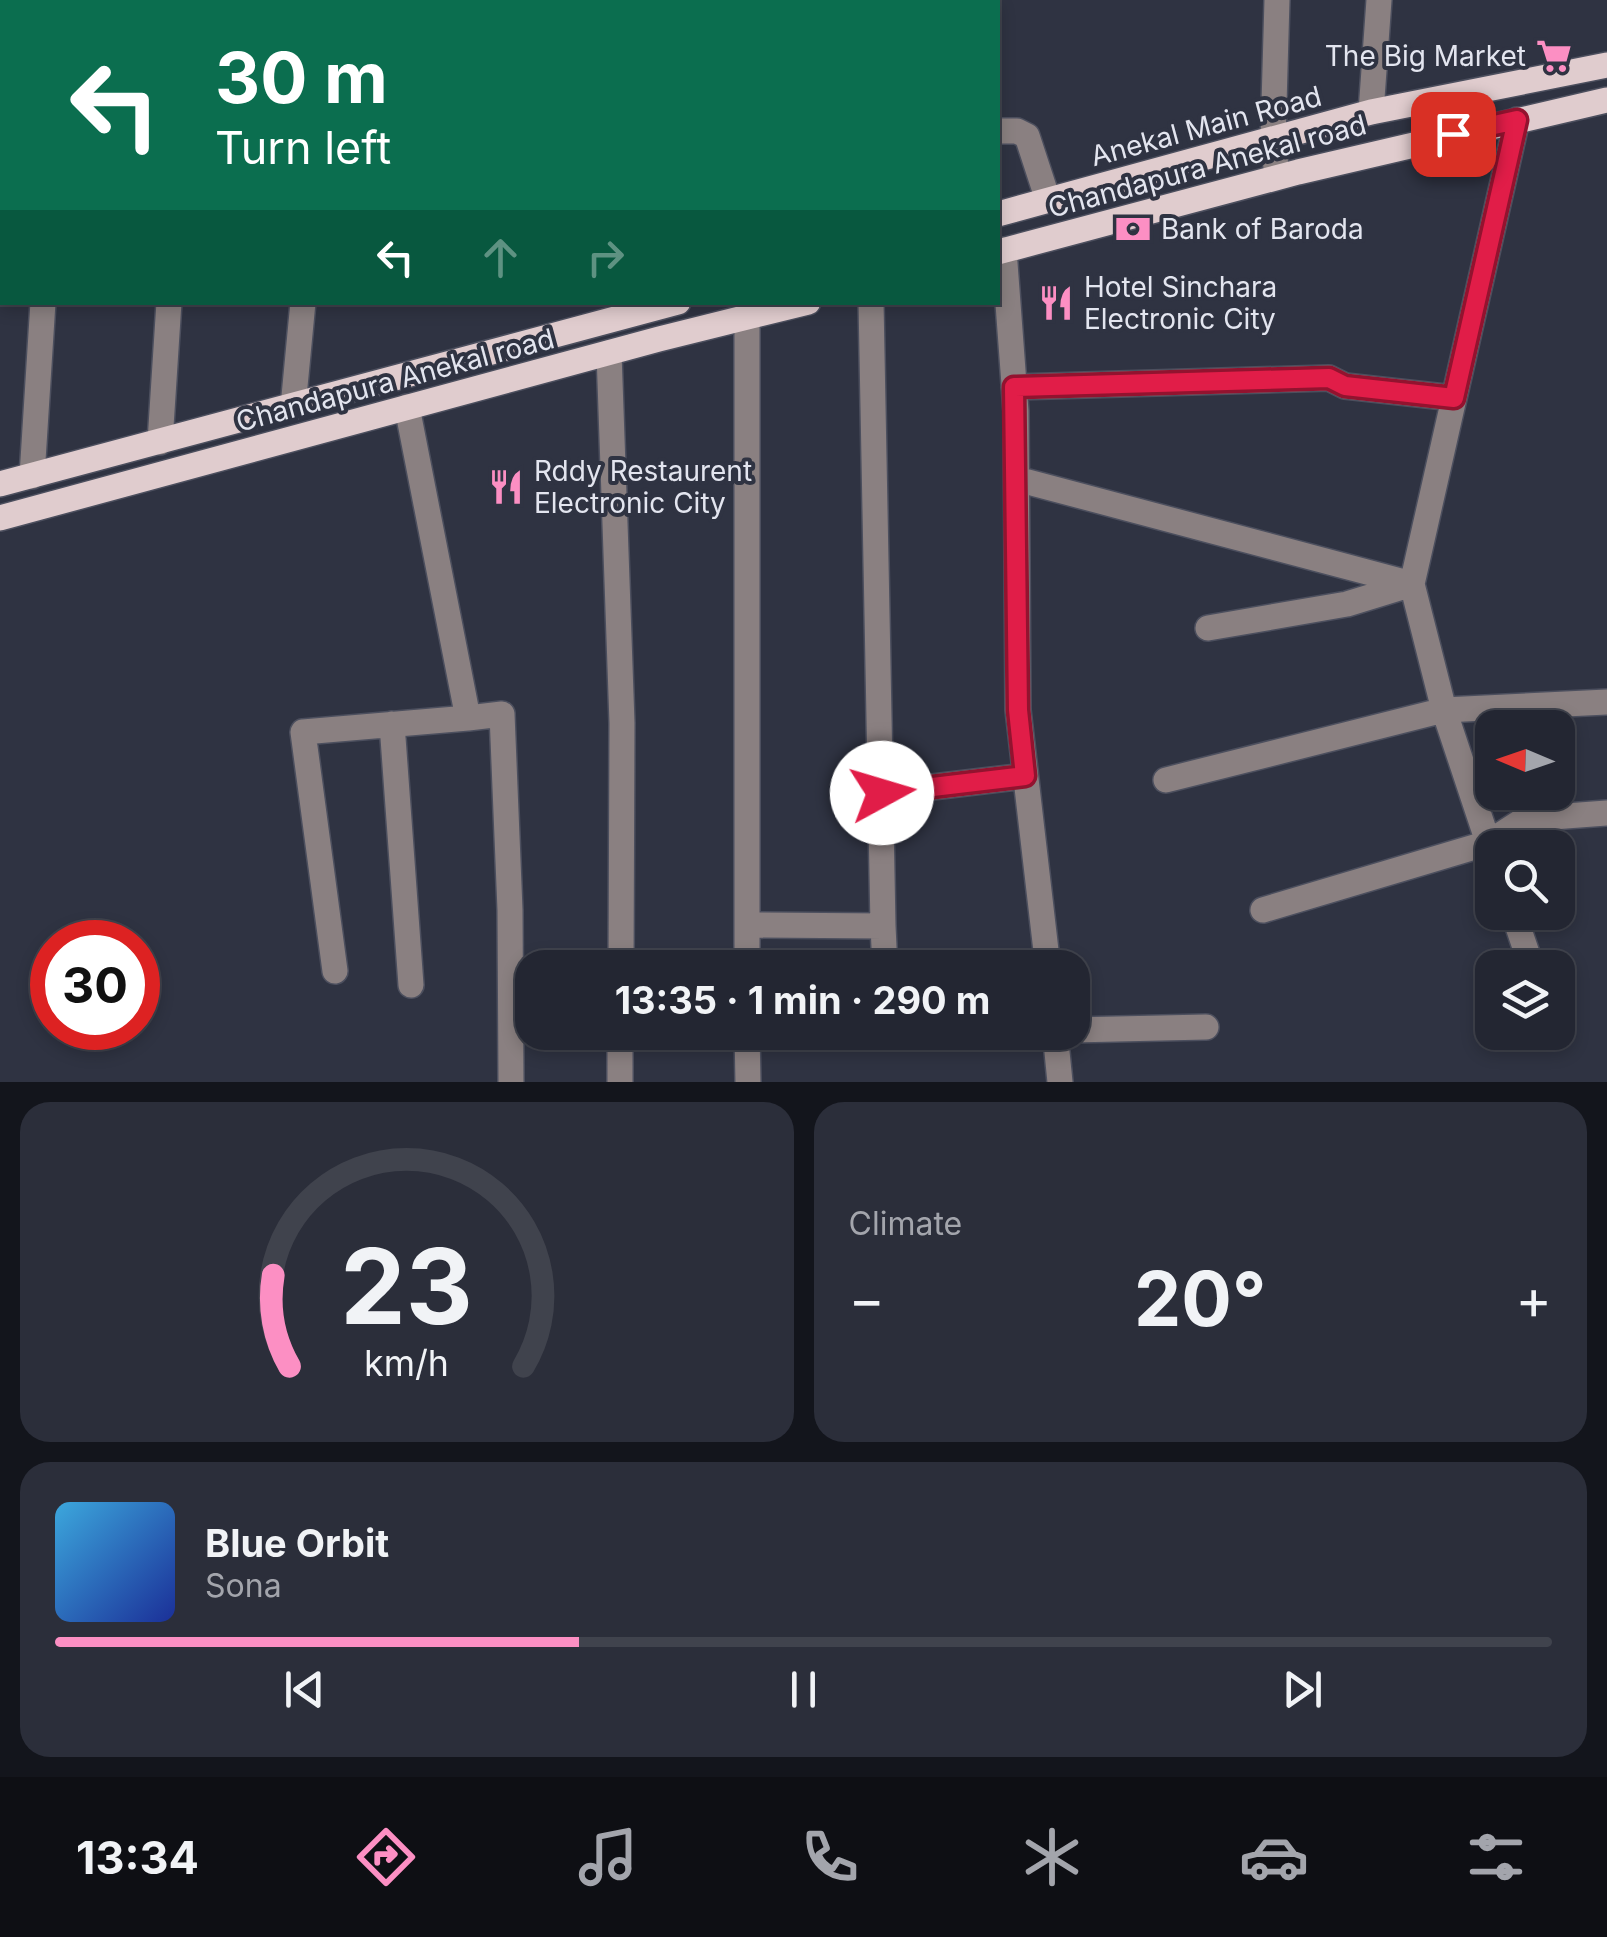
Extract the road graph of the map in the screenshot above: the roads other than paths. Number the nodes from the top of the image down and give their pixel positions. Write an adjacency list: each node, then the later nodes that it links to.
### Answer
1 (1277, 0): 8 (street)
2 (1379, 0): 5 (street)
3 (1607, 65): 5 (main road, Anekal Main Road)
4 (1607, 100): 6 (main road, Chandapura Anekal road)
5 (1370, 112): 8 (main road, Anekal Main Road)
6 (1517, 120): 9 (main road, Chandapura Anekal road); 22 (street)
7 (1000, 131): 10 (street)
8 (1272, 140): 9 (street); 10 (main road, Anekal Main Road)
9 (1277, 178): 12 (main road, Chandapura Anekal road)
10 (1048, 200): 11 (main road, Anekal Main Road)
11 (1000, 213)
12 (1001, 251): 21 (street)
13 (43, 305): 26 (street)
14 (169, 305): 25 (street)
15 (303, 305): 23 (street)
16 (667, 305): 23 (main road)
17 (798, 305): 19 (main road, Chandapura Anekal road)
18 (870, 305): 38 (street)
19 (747, 320): 20 (main road, Chandapura Anekal road); 44 (street)
20 (608, 353): 24 (main road, Chandapura Anekal road); 46 (street)
21 (1014, 387): 22 (street); 27 (street)
22 (1454, 398): 30 (street)
23 (293, 407): 25 (main road)
24 (406, 407): 29 (main road, Chandapura Anekal road); 34 (street)
25 (160, 442): 26 (main road)
26 (32, 476): 28 (main road)
27 (1017, 479): 30 (street); 36 (street)
28 (0, 484)
29 (0, 518)
30 (1412, 584): 31 (street); 33 (street)
31 (1208, 628)
32 (1607, 702): 33 (street)
33 (1444, 710): 37 (street); 40 (street)
34 (468, 718): 35 (street); 57 (street)
35 (392, 724): 50 (street); 51 (street)
36 (1025, 776): 38 (street); 49 (street)
37 (1166, 780)
38 (882, 793): 45 (street)
39 (1607, 813): 41 (street)
40 (1484, 830)
41 (1512, 830)
42 (1475, 852): 43 (street)
43 (1263, 910)
44 (747, 926): 45 (street); 47 (street)
45 (883, 926): 48 (street)
46 (620, 950)
47 (747, 950)
48 (885, 950)
49 (1046, 950)
50 (335, 971)
51 (410, 985)
52 (1206, 1027): 53 (street)
53 (1090, 1030)
54 (620, 1050): 58 (street)
55 (748, 1050): 59 (street)
56 (1057, 1050): 60 (street)
57 (511, 1082)
58 (620, 1082)
59 (748, 1082)
60 (1060, 1082)

